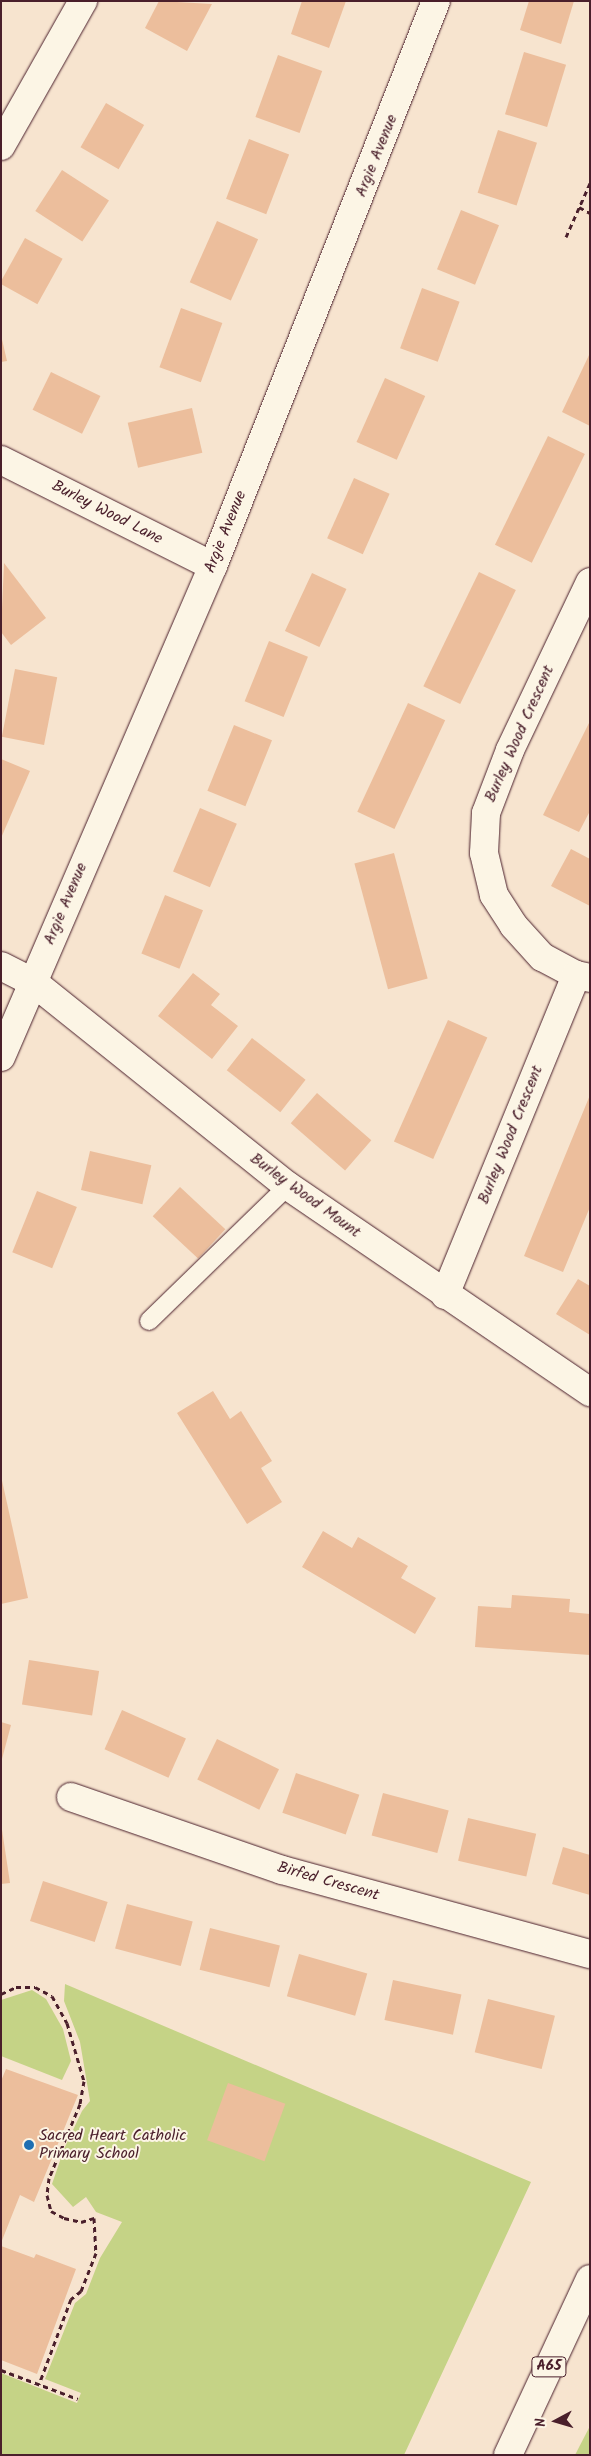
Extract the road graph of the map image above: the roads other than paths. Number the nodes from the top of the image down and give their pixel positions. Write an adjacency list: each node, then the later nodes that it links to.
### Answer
1 (84, 1): 3 (street)
2 (436, 1): 5 (street, Argie Avenue)
3 (1, 146)
4 (1, 460): 5 (street, Burley Wood Lane)
5 (213, 566): 9 (street, Argie Avenue)
6 (590, 582): 8 (street, Burley Wood Crescent)
7 (1, 966): 9 (street, Burley Wood Mount)
8 (583, 977): 12 (street, Burley Wood Crescent)
9 (32, 982): 10 (street, Argie Avenue); 11 (street, Burley Wood Mount)
10 (1, 1057)
11 (288, 1186): 12 (street, Burley Wood Mount); 13 (lane)
12 (445, 1295): 14 (street, Burley Wood Mount)
13 (149, 1321)
14 (590, 1392)
15 (71, 1797): 16 (street, Birfed Crescent)
16 (590, 1954)
17 (590, 2279): 18 (street, A65)
18 (508, 2455)

